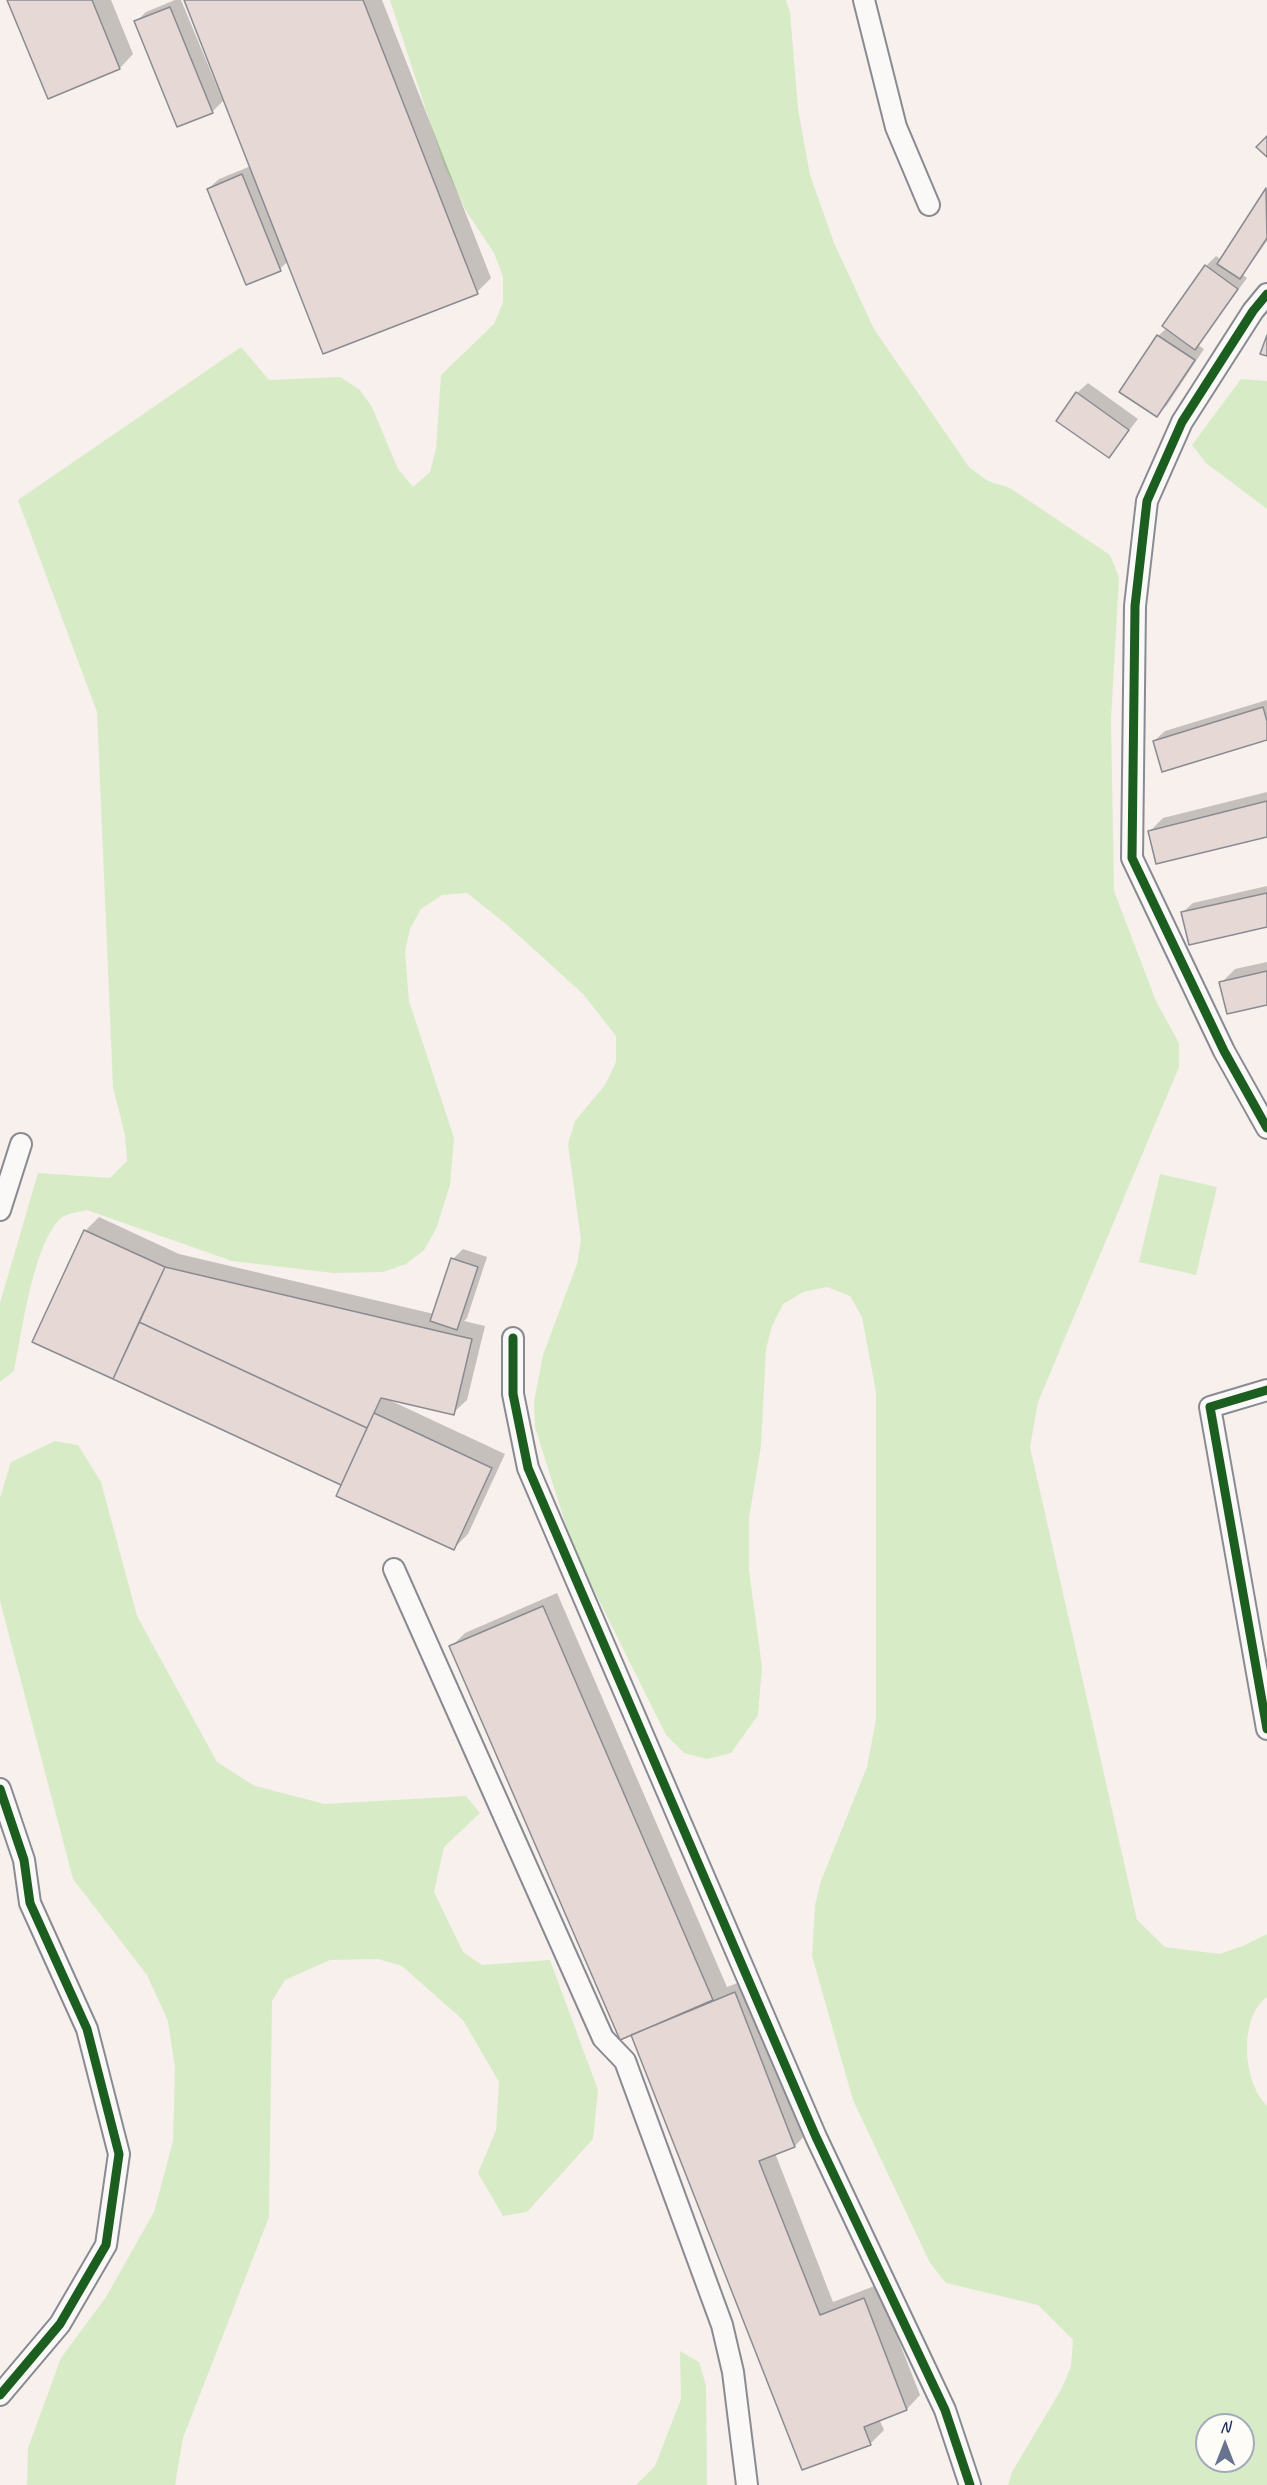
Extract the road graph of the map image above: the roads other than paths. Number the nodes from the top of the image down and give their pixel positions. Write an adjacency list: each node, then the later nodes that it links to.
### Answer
1 (864, 0): 2 (street)
2 (929, 205)
3 (1267, 294): 4 (street)
4 (1267, 1128)
5 (21, 1144): 6 (street)
6 (0, 1210)
7 (513, 1338): 14 (street)
8 (1267, 1390): 10 (street)
9 (394, 1569): 13 (street)
10 (1267, 1729)
11 (0, 1789): 12 (street)
12 (0, 2395)
13 (747, 2485)
14 (970, 2485)

